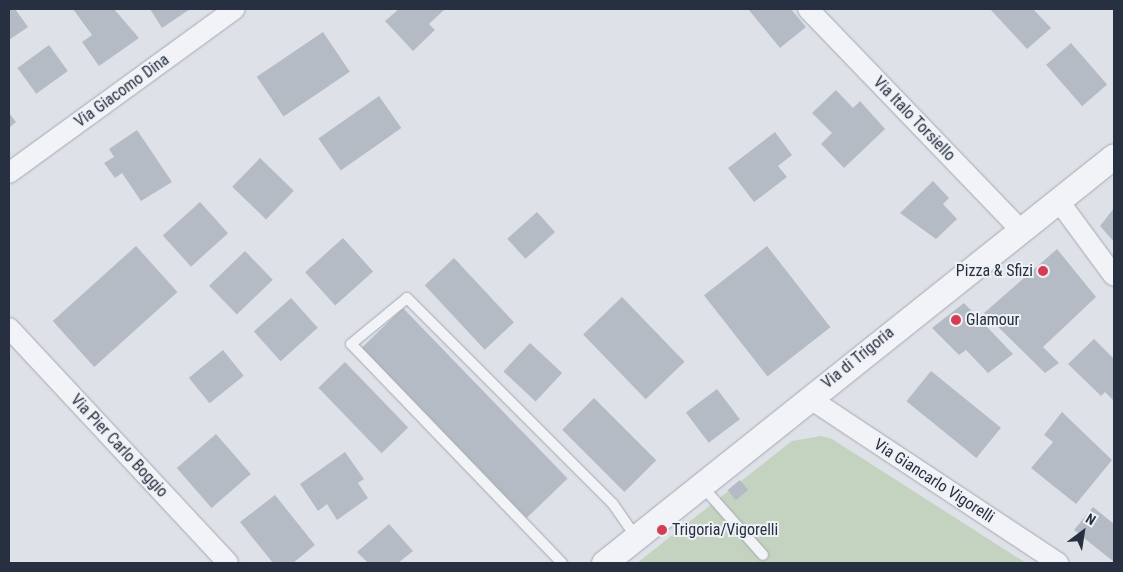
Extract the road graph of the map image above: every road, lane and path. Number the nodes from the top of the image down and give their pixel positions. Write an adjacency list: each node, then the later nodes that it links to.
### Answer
1 (235, 9): 4 (street, Via Giacomo Dina)
2 (808, 9): 6 (street, Via Italo Torsiello)
3 (1114, 156): 5 (street, Via di Trigoria)
4 (9, 173)
5 (1058, 200): 6 (street, Via di Trigoria); 7 (street)
6 (1021, 230): 9 (street, Via di Trigoria)
7 (1114, 276)
8 (9, 328): 13 (street, Via Pier Carlo Boggio)
9 (809, 398): 10 (street, Via di Trigoria); 16 (street, Via Giancarlo Vigorelli)
10 (701, 485): 11 (street, Via di Trigoria); 12 (lane)
11 (636, 538): 14 (lane); 15 (street, Via di Trigoria)
12 (763, 555)
13 (228, 563)
14 (562, 563)
15 (604, 563)
16 (1058, 563)

